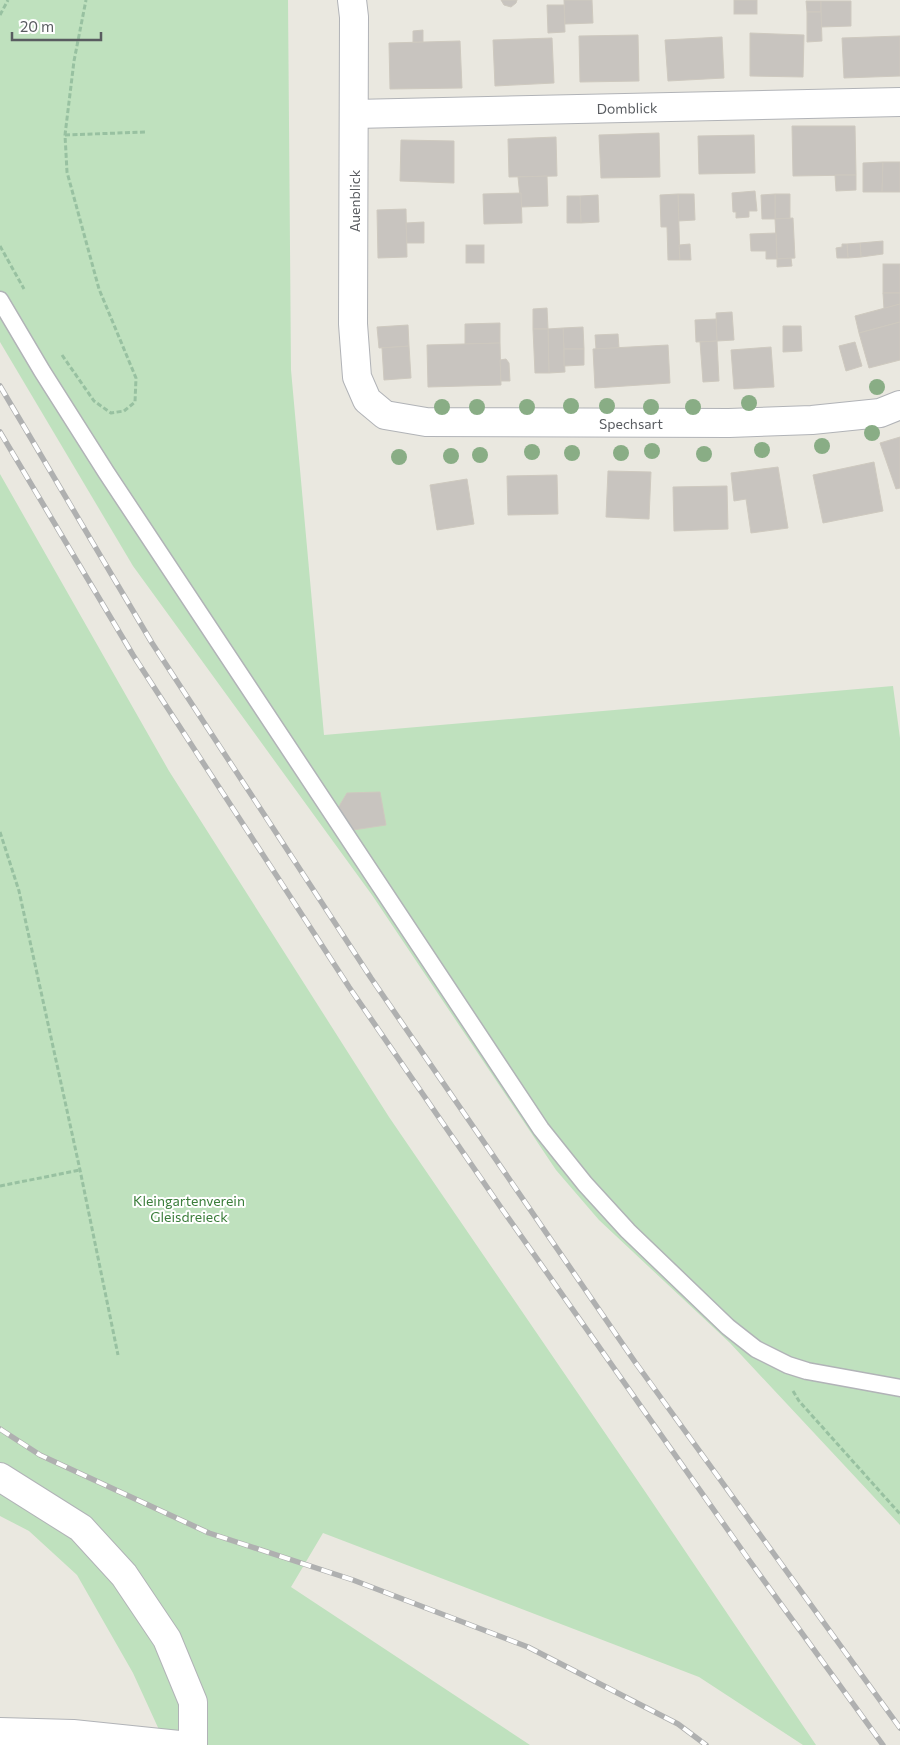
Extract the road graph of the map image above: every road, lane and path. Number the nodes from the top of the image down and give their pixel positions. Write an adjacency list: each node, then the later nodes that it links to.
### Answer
1 (8, 0): 4 (path)
2 (86, 0): 8 (path)
3 (352, 0): 6 (street, Auenblick)
4 (0, 15)
5 (900, 102): 6 (street, Domblick)
6 (354, 114): 13 (street, Auenblick)
7 (145, 132): 8 (path)
8 (65, 134): 12 (path)
9 (0, 246): 10 (path)
10 (24, 290)
11 (0, 300): 19 (lane)
12 (58, 348)
13 (367, 400): 14 (street, Spechsart)
14 (900, 405)
15 (0, 832): 16 (path)
16 (80, 1170): 17 (path); 18 (path)
17 (0, 1186)
18 (118, 1355)
19 (788, 1365): 20 (lane); 22 (path)
20 (900, 1388)
21 (0, 1477): 25 (street)
22 (900, 1514)
23 (0, 1732): 24 (street)
24 (179, 1745)
25 (193, 1745)

